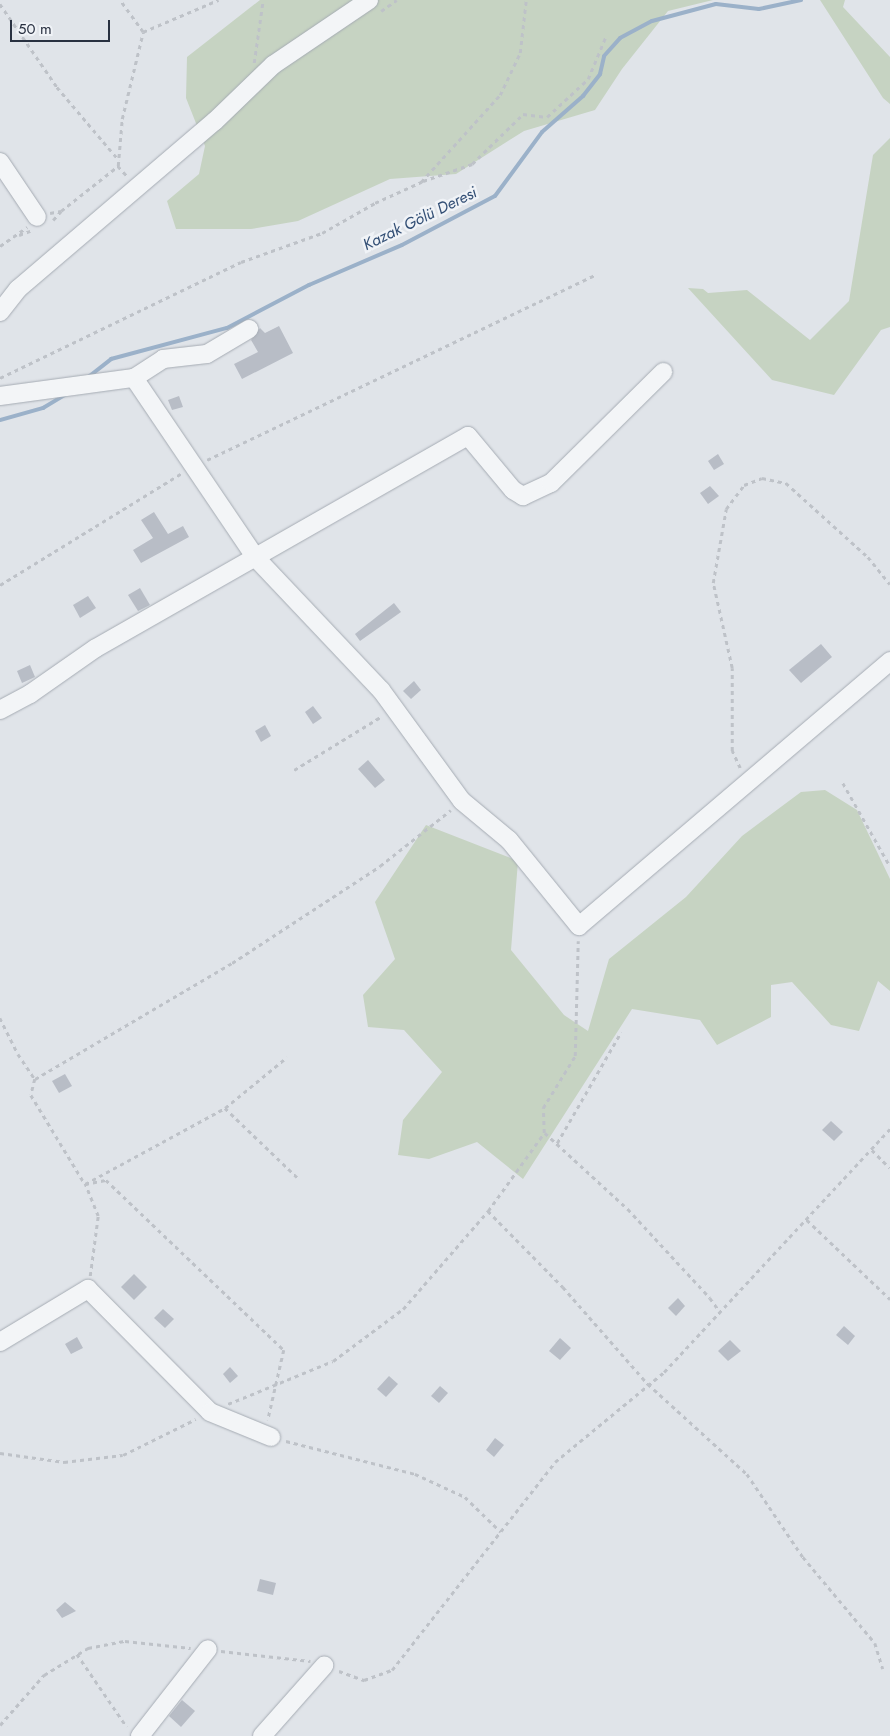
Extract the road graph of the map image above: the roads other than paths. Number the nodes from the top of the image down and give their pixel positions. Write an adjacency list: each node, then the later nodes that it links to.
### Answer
1 (369, 0): 4 (street)
2 (0, 162): 3 (street)
3 (37, 217)
4 (0, 312)
5 (249, 328): 7 (street)
6 (663, 372): 9 (street)
7 (134, 378): 8 (street); 9 (street)
8 (0, 396)
9 (256, 558): 10 (street); 11 (street)
10 (890, 661)
11 (0, 710)
12 (0, 1342): 13 (street)
13 (271, 1437)
14 (208, 1649): 16 (street)
15 (324, 1666): 17 (street)
16 (134, 1733)
17 (262, 1736)

